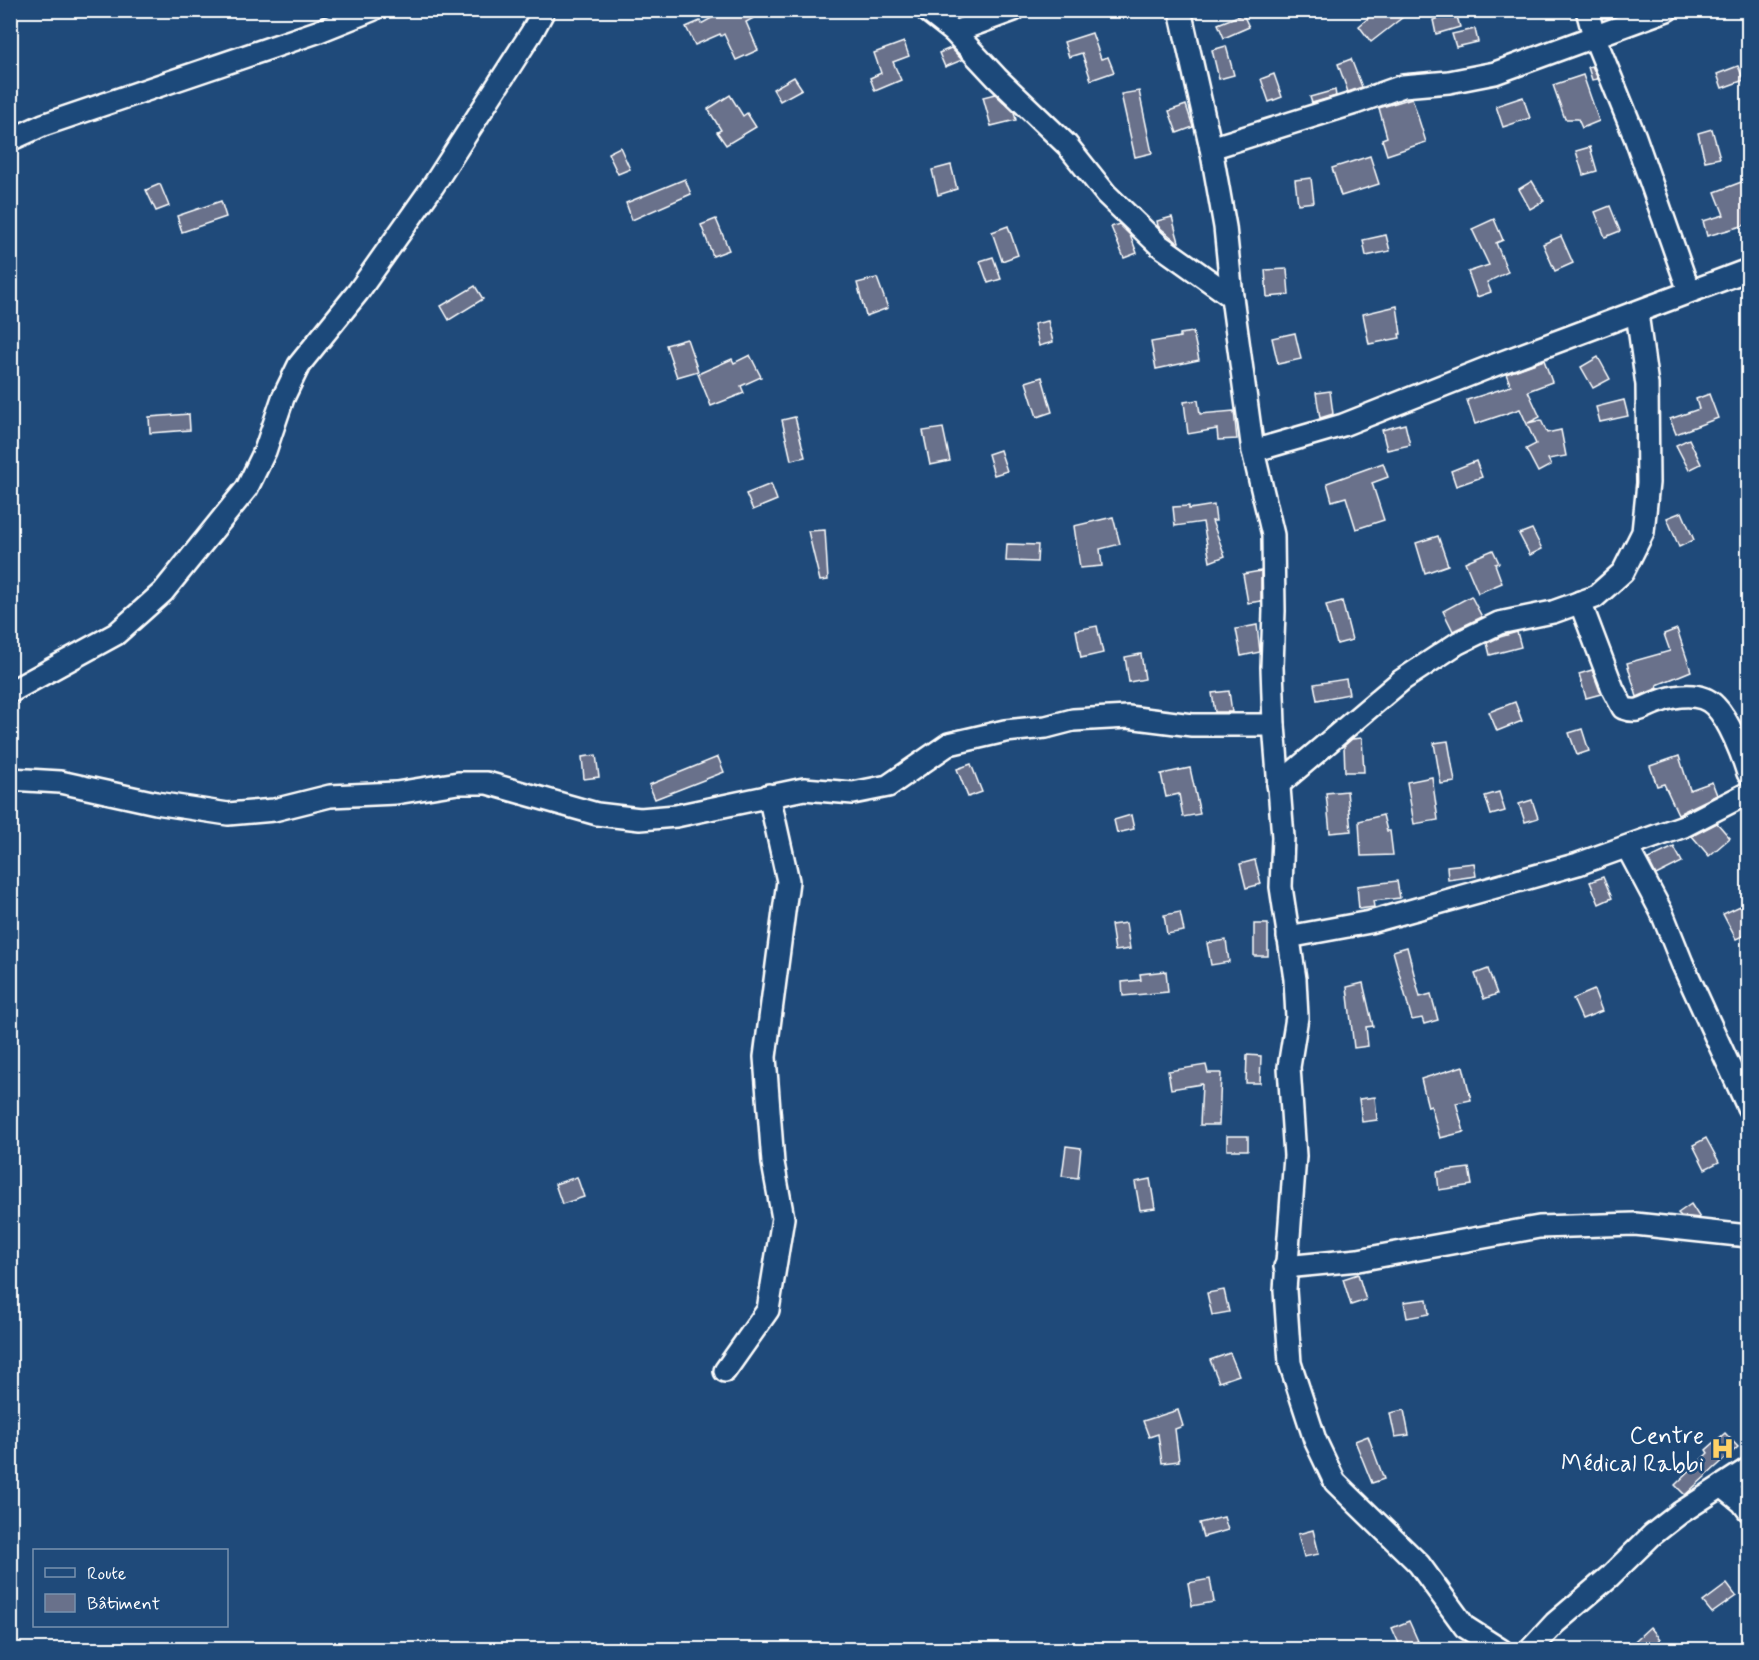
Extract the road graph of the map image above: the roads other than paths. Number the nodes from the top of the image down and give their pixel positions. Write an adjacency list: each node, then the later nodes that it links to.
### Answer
1 (372, 10): 10 (street)
2 (544, 10): 18 (street)
3 (926, 10): 8 (street)
4 (1014, 10): 8 (street)
5 (1180, 10): 11 (street)
6 (1587, 10): 9 (street)
7 (1667, 10): 9 (street)
8 (954, 32): 14 (street)
9 (1594, 36): 11 (street); 13 (street)
10 (10, 140)
11 (1210, 148): 14 (street)
12 (1749, 270): 13 (street)
13 (1689, 291): 15 (street)
14 (1232, 297): 16 (street)
15 (1637, 313): 16 (street); 17 (street)
16 (1253, 452): 19 (street)
17 (1580, 602): 20 (street); 23 (street)
18 (10, 692)
19 (1274, 725): 23 (street); 25 (street)
20 (1743, 739): 21 (street)
21 (1749, 773)
22 (10, 779): 25 (street)
23 (1278, 785): 27 (street)
24 (1749, 793): 26 (street)
25 (769, 795): 31 (street)
26 (1627, 847): 27 (street); 28 (street)
27 (1288, 937): 30 (street)
28 (1749, 1107)
29 (1749, 1236): 30 (street)
30 (1285, 1267): 35 (street)
31 (724, 1371)
32 (1749, 1468): 33 (street)
33 (1722, 1486): 34 (street); 36 (street)
34 (1749, 1510)
35 (1501, 1650)
36 (1530, 1650)

